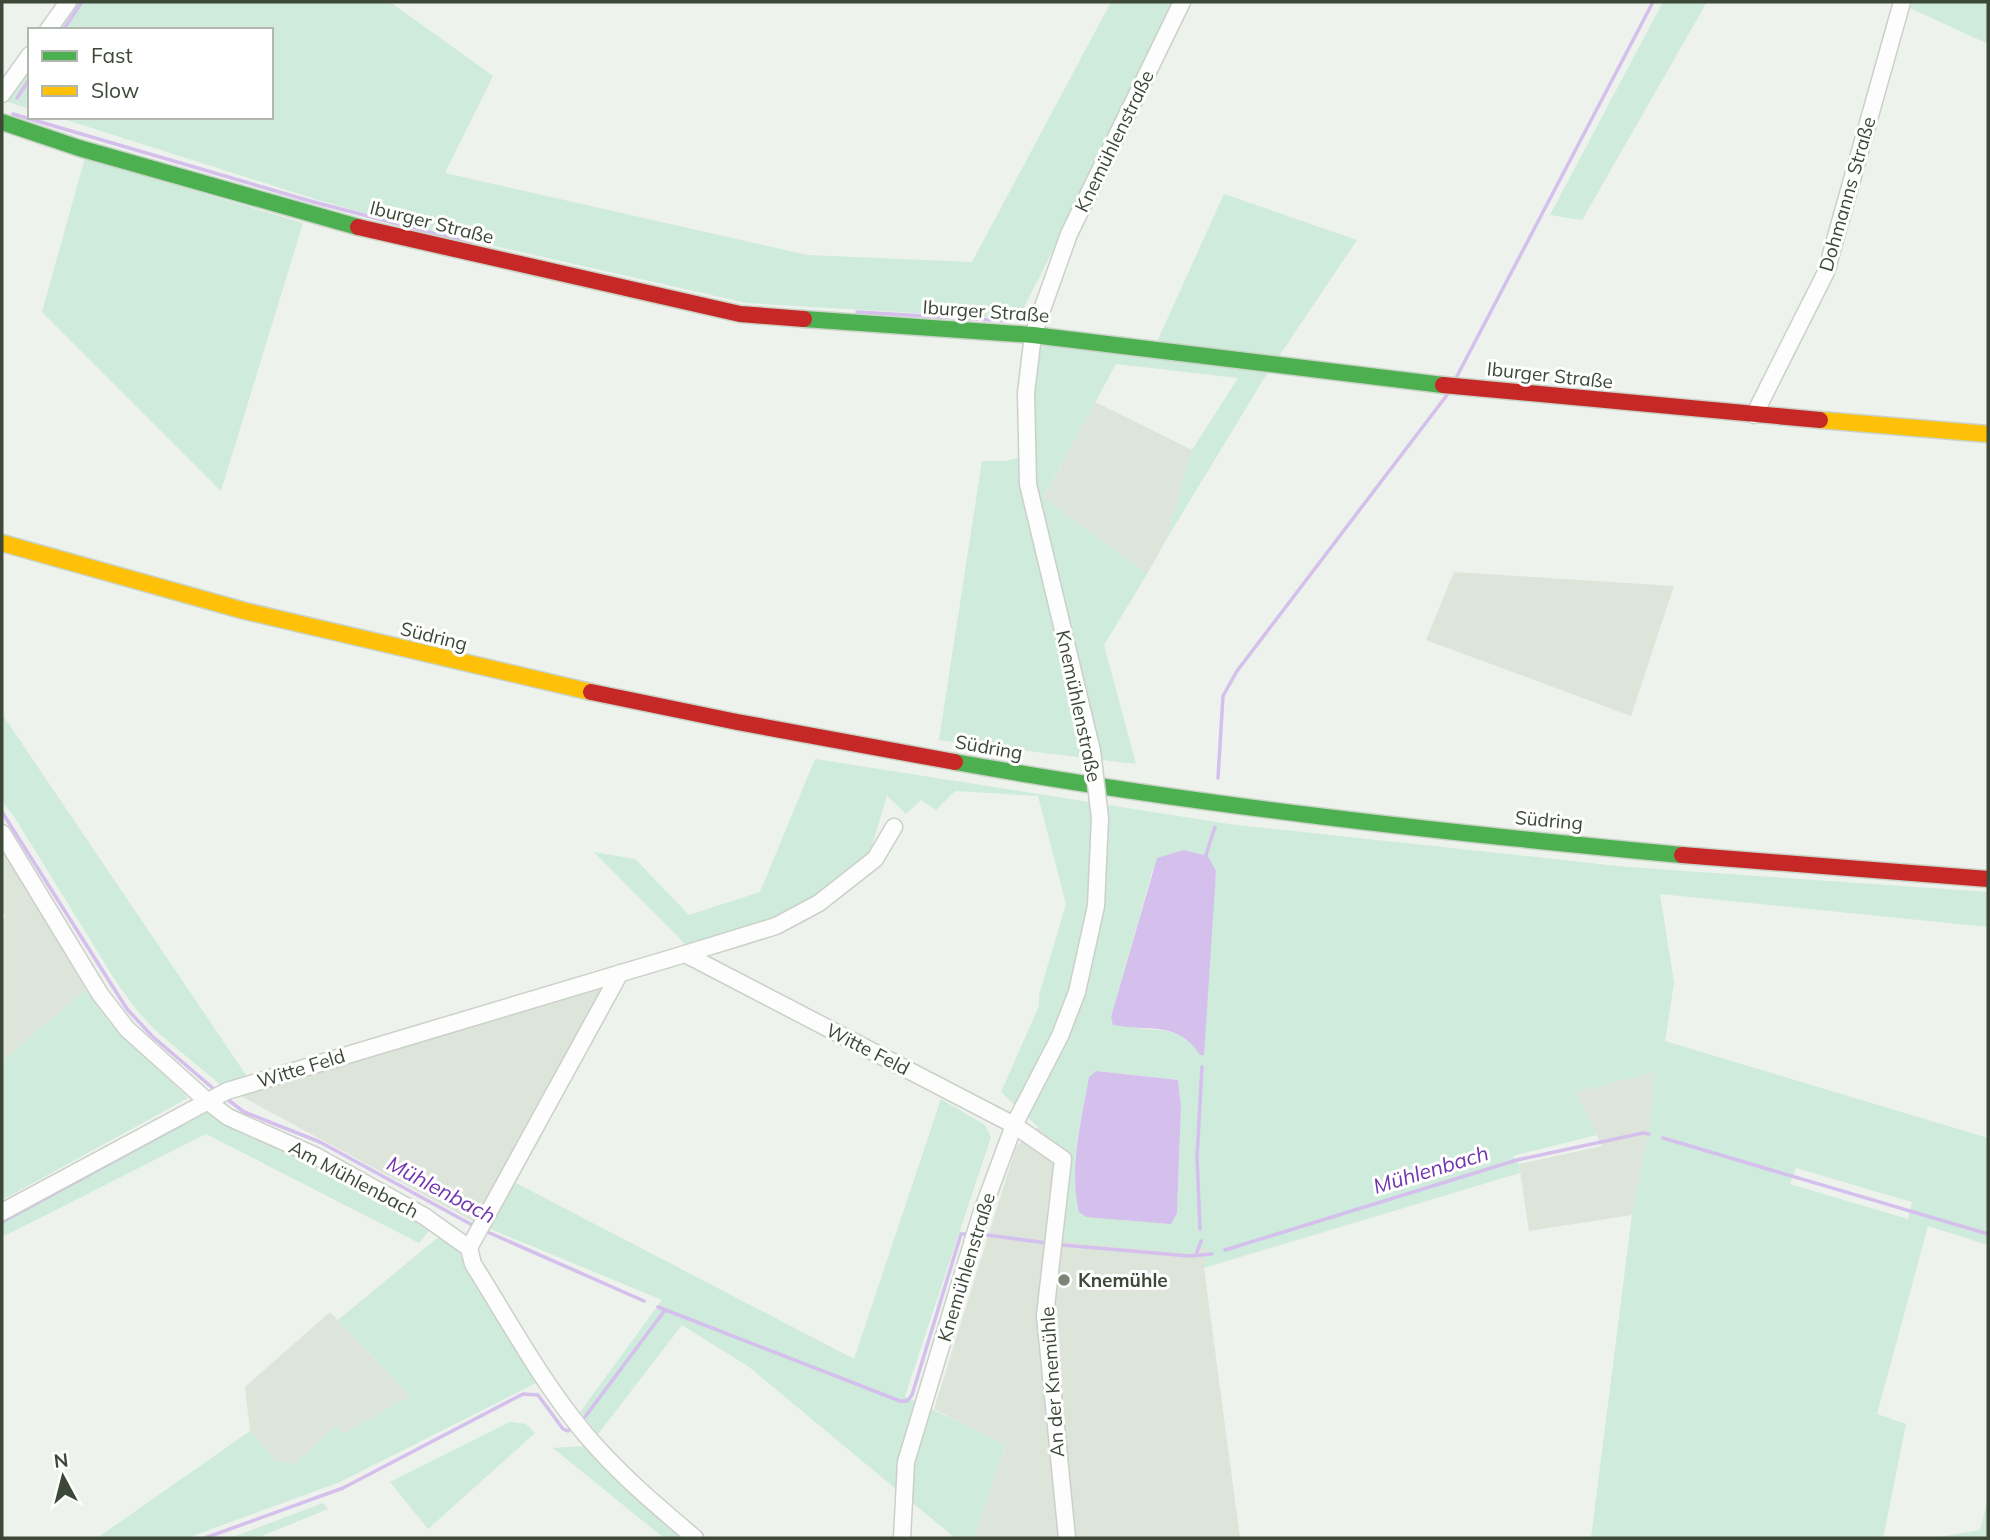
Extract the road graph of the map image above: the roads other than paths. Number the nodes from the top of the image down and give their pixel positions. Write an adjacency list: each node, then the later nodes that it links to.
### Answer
1 (68, 2): 4 (street)
2 (1182, 2): 8 (street, Knemühlenstraße)
3 (1902, 2): 9 (street, Dohmanns Straße)
4 (49, 28)
5 (28, 58): 6 (street)
6 (2, 94)
7 (2, 122): 8 (street, Iburger Straße)
8 (1033, 335): 9 (street, Iburger Straße); 18 (street, Knemühlenstraße, bridge)
9 (1754, 415): 10 (street, Iburger Straße)
10 (1988, 434)
11 (2, 543): 14 (street, Südring)
12 (894, 827): 15 (street, Witte Feld)
13 (2, 833): 17 (street, Am Mühlenbach)
14 (1988, 878)
15 (685, 954): 16 (street, Witte Feld); 18 (street, Witte Feld)
16 (620, 973): 17 (street, Witte Feld); 20 (street)
17 (207, 1101): 19 (street, Witte Feld); 20 (street, Am Mühlenbach)
18 (1014, 1125): 22 (street, Knemühlenstraße); 23 (street, An der Knemühle)
19 (2, 1212)
20 (469, 1248): 21 (street)
21 (695, 1538)
22 (902, 1538)
23 (1067, 1538)

